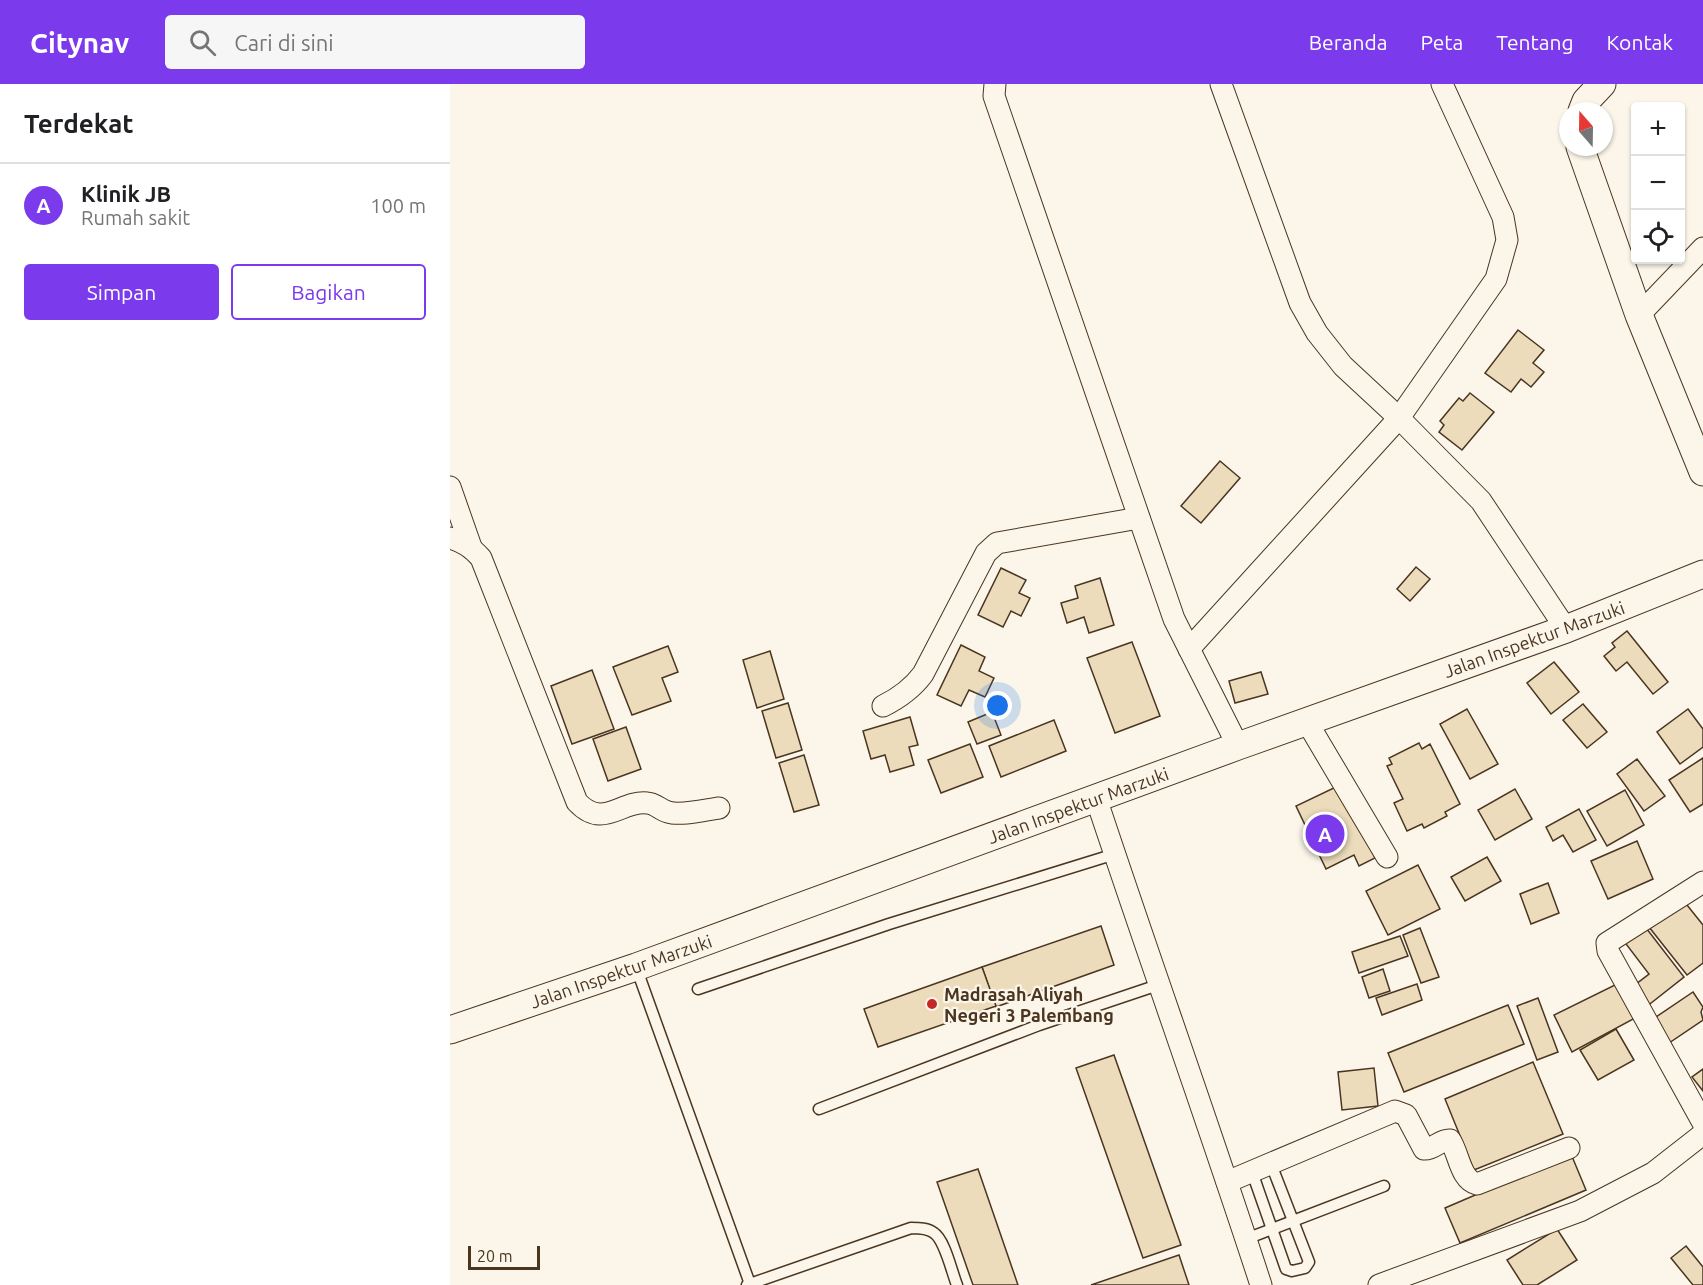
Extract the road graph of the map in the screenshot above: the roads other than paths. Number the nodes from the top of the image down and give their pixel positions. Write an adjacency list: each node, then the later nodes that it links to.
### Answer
1 (995, 84): 12 (street)
2 (1221, 84): 9 (street)
3 (1442, 84): 9 (street)
4 (1602, 84): 5 (street)
5 (1586, 102)
6 (1583, 156): 8 (street)
7 (1703, 248): 8 (street)
8 (1639, 315): 10 (street)
9 (1399, 418): 16 (street); 17 (street)
10 (1703, 472)
11 (450, 487): 14 (street)
12 (1139, 518): 17 (street); 18 (street)
13 (450, 538): 14 (street)
14 (471, 547): 22 (street)
15 (1703, 574): 16 (street, Jalan Inspektur Marzuki)
16 (1566, 629): 19 (street, Jalan Inspektur Marzuki)
17 (1190, 649): 20 (street)
18 (883, 706)
19 (1307, 722): 20 (street, Jalan Inspektur Marzuki); 24 (street)
20 (1238, 746): 21 (street, Jalan Inspektur Marzuki)
21 (1096, 798): 23 (street); 26 (street, Jalan Inspektur Marzuki)
22 (719, 808)
23 (1115, 854): 27 (street); 28 (lane)
24 (1387, 857)
25 (1703, 882): 31 (street)
26 (636, 967): 29 (street, Jalan Inspektur Marzuki); 40 (lane)
27 (1158, 985): 30 (lane); 35 (street)
28 (698, 989)
29 (450, 1030)
30 (819, 1109)
31 (1703, 1123)
32 (1703, 1134): 43 (street)
33 (1569, 1148): 34 (street)
34 (1262, 1168): 35 (street); 37 (lane); 38 (lane)
35 (1227, 1182): 39 (street)
36 (1383, 1186): 37 (lane)
37 (1295, 1221): 38 (lane); 38 (lane)
38 (1273, 1229): 39 (lane)
39 (1246, 1239): 42 (street)
40 (749, 1284): 41 (lane)
41 (957, 1285)
42 (1261, 1285)
43 (1379, 1285)

